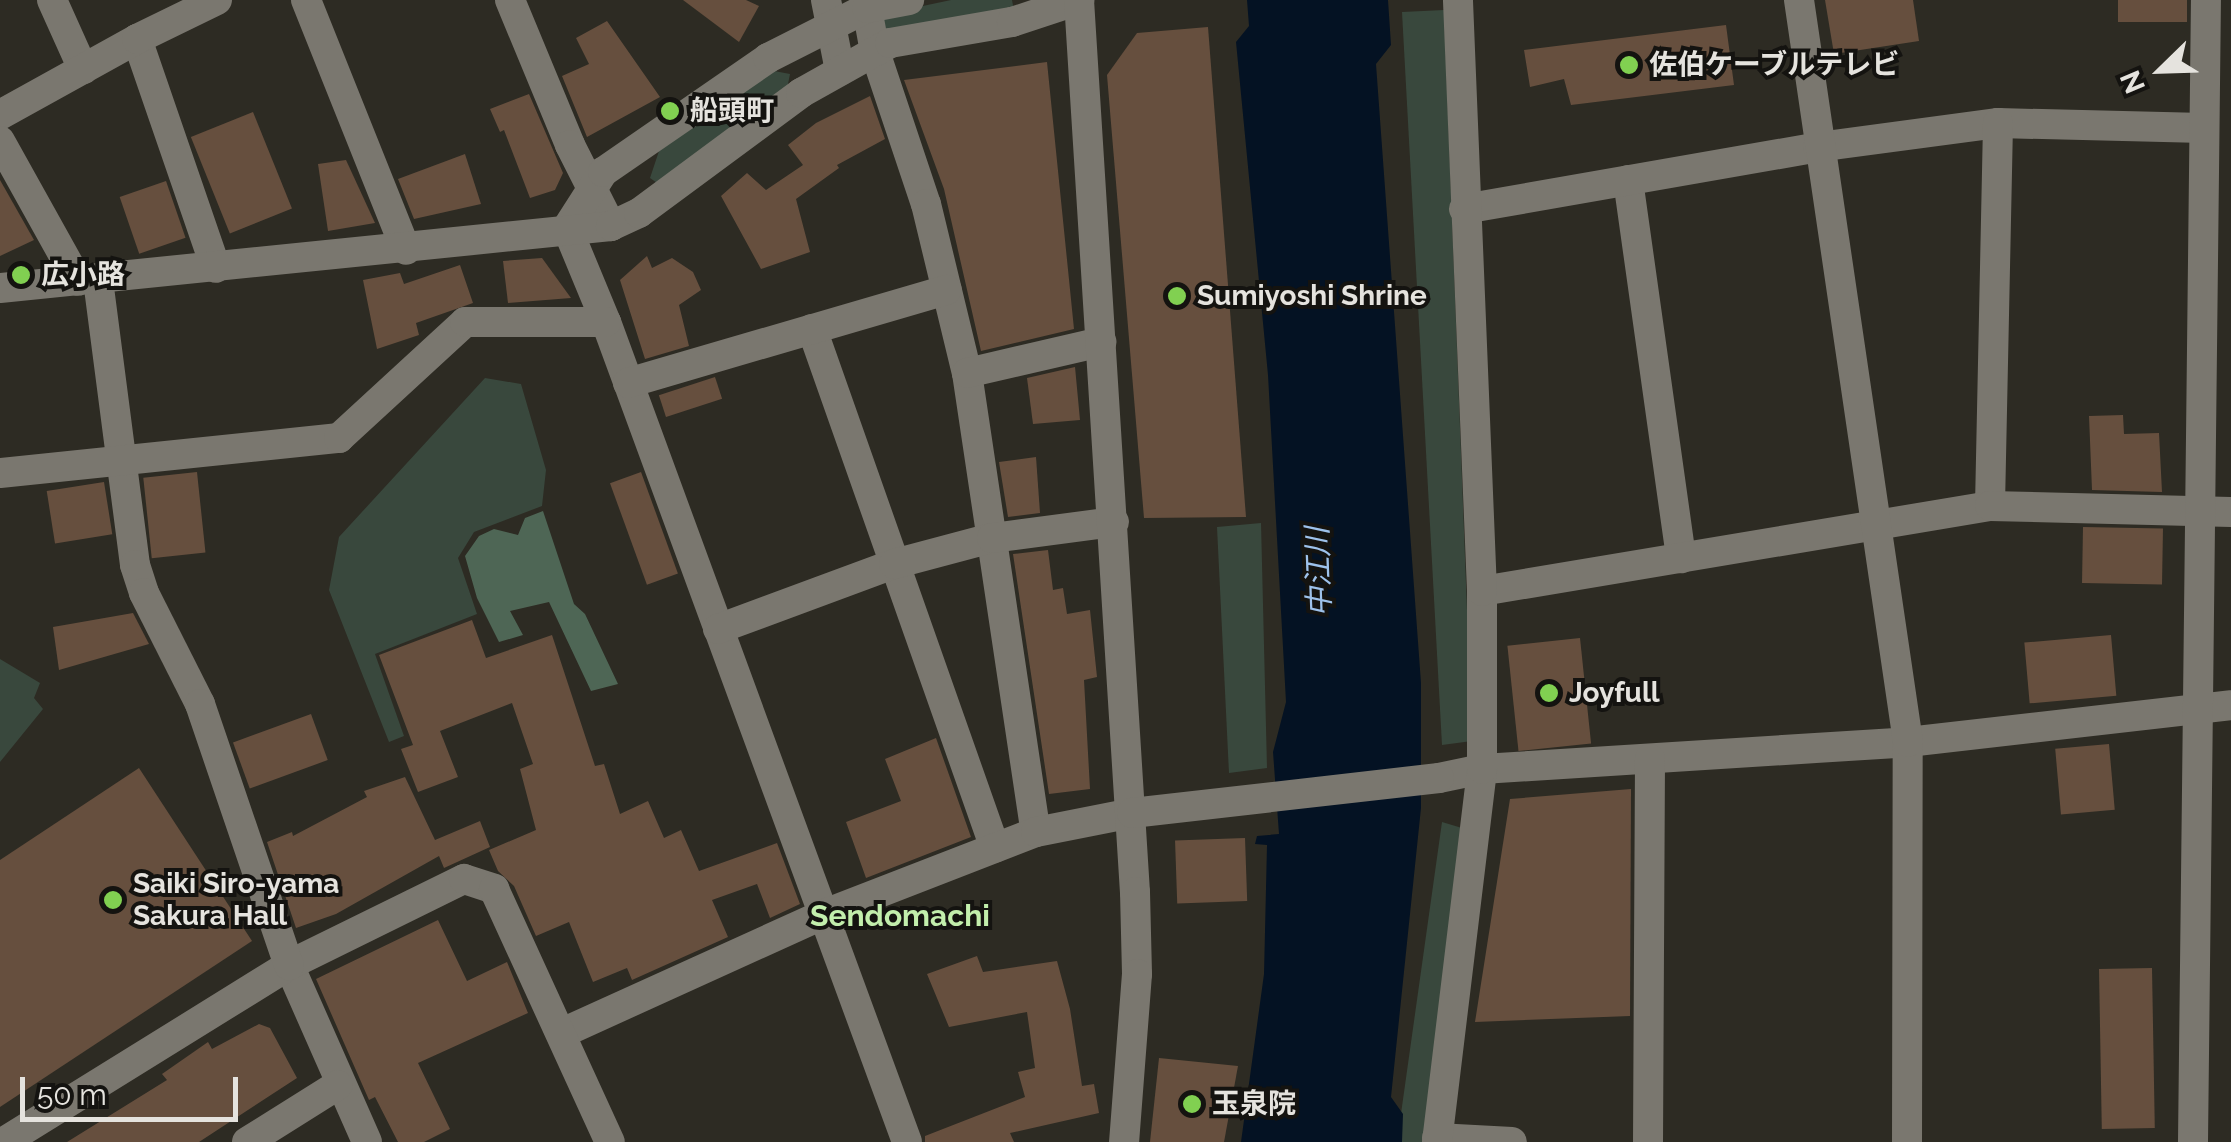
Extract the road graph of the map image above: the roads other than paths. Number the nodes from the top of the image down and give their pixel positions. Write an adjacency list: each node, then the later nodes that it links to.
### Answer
1 (52, 0): 14 (street)
2 (218, 0): 12 (street)
3 (306, 0): 26 (street)
4 (510, 0): 22 (street)
5 (909, 0): 10 (street)
6 (1079, 0): 13 (street); 33 (street)
7 (1458, 0): 23 (street)
8 (1799, 0): 20 (street)
9 (2206, 0): 18 (street)
10 (866, 8): 11 (street); 13 (street)
11 (827, 14): 15 (street); 22 (street)
12 (137, 39): 14 (street); 27 (street)
13 (874, 52): 15 (street); 30 (street)
14 (83, 69): 16 (street)
15 (840, 71): 24 (street)
16 (0, 115)
17 (1998, 123): 18 (street); 20 (street); 38 (street)
18 (2218, 128): 39 (street)
19 (0, 140): 28 (street)
20 (1818, 147): 21 (street); 42 (street)
21 (1628, 180): 23 (street); 44 (street)
22 (591, 186): 24 (street); 25 (street)
23 (1464, 209): 46 (street)
24 (611, 226): 25 (street)
25 (567, 228): 26 (street); 31 (street)
26 (406, 250): 27 (street)
27 (216, 268): 28 (street)
28 (88, 281): 29 (street); 36 (street)
29 (0, 288)
30 (947, 290): 32 (street); 34 (street)
31 (606, 322): 35 (street); 36 (street)
32 (812, 329): 35 (street); 45 (street)
33 (1101, 342): 34 (street); 41 (street)
34 (967, 373): 43 (street)
35 (628, 383): 47 (street)
36 (124, 462): 37 (street); 57 (street)
37 (0, 473)
38 (1990, 506): 39 (street); 42 (street)
39 (2198, 512): 40 (street); 49 (street)
40 (2231, 512)
41 (1114, 522): 43 (street); 53 (street)
42 (1877, 528): 44 (street); 50 (street)
43 (992, 538): 45 (street); 54 (street)
44 (1681, 558): 46 (street)
45 (894, 564): 47 (street); 55 (street)
46 (1482, 591): 52 (street)
47 (718, 630): 56 (street)
48 (2231, 705): 49 (street)
49 (2198, 707): 50 (street); 70 (street)
50 (1908, 742): 51 (street); 69 (street)
51 (1650, 759): 52 (street); 68 (street)
52 (1482, 769): 53 (street); 60 (street)
53 (1132, 813): 54 (street); 66 (street)
54 (1036, 832): 55 (street)
55 (995, 848): 56 (street)
56 (822, 915): 58 (street); 65 (street)
57 (289, 965): 58 (street); 59 (street); 61 (street)
58 (562, 1033): 64 (street)
59 (338, 1085): 62 (street); 63 (street)
60 (1437, 1140): 67 (street)
61 (4, 1142)
62 (247, 1142)
63 (367, 1142)
64 (610, 1142)
65 (907, 1142)
66 (1124, 1142)
67 (1512, 1142)
68 (1648, 1142)
69 (1907, 1142)
70 (2193, 1142)

